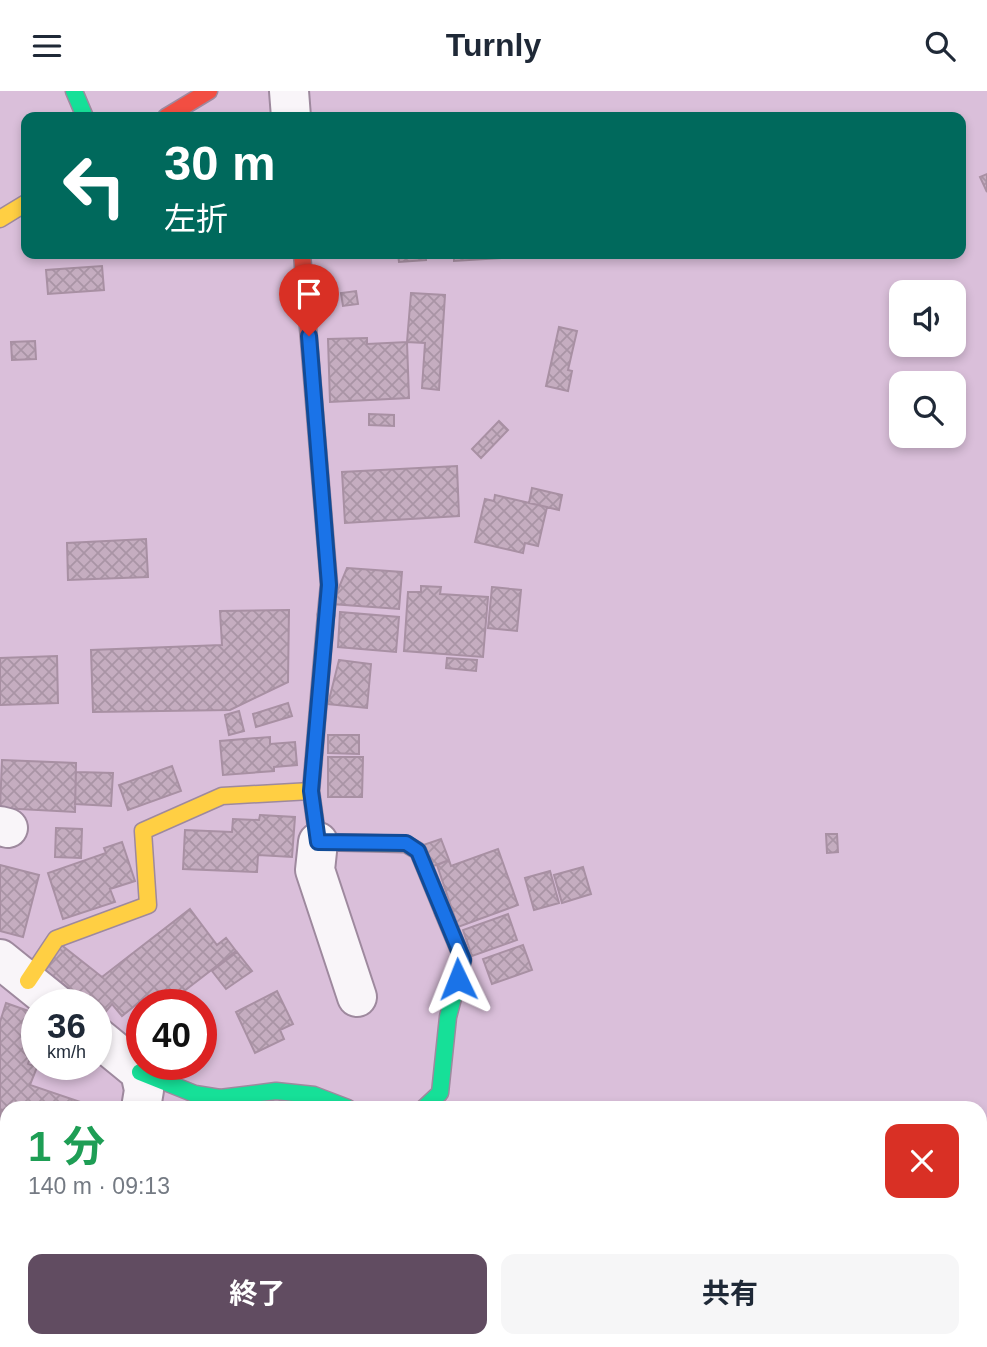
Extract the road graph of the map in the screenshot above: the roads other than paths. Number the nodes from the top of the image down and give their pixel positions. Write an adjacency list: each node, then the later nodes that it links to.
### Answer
1 (74, 91): 4 (street)
2 (209, 91): 5 (street)
3 (289, 91): 6 (street)
4 (83, 112)
5 (174, 112)
6 (291, 112)
7 (21, 206): 8 (street)
8 (0, 219)
9 (302, 259): 10 (street)
10 (311, 791): 11 (street); 12 (street)
11 (318, 842): 14 (street); 18 (street)
12 (14, 970): 13 (street)
13 (37, 989)
14 (357, 997)
15 (112, 1056): 16 (street)
16 (140, 1090): 17 (street)
17 (330, 1101)
18 (431, 1101)

